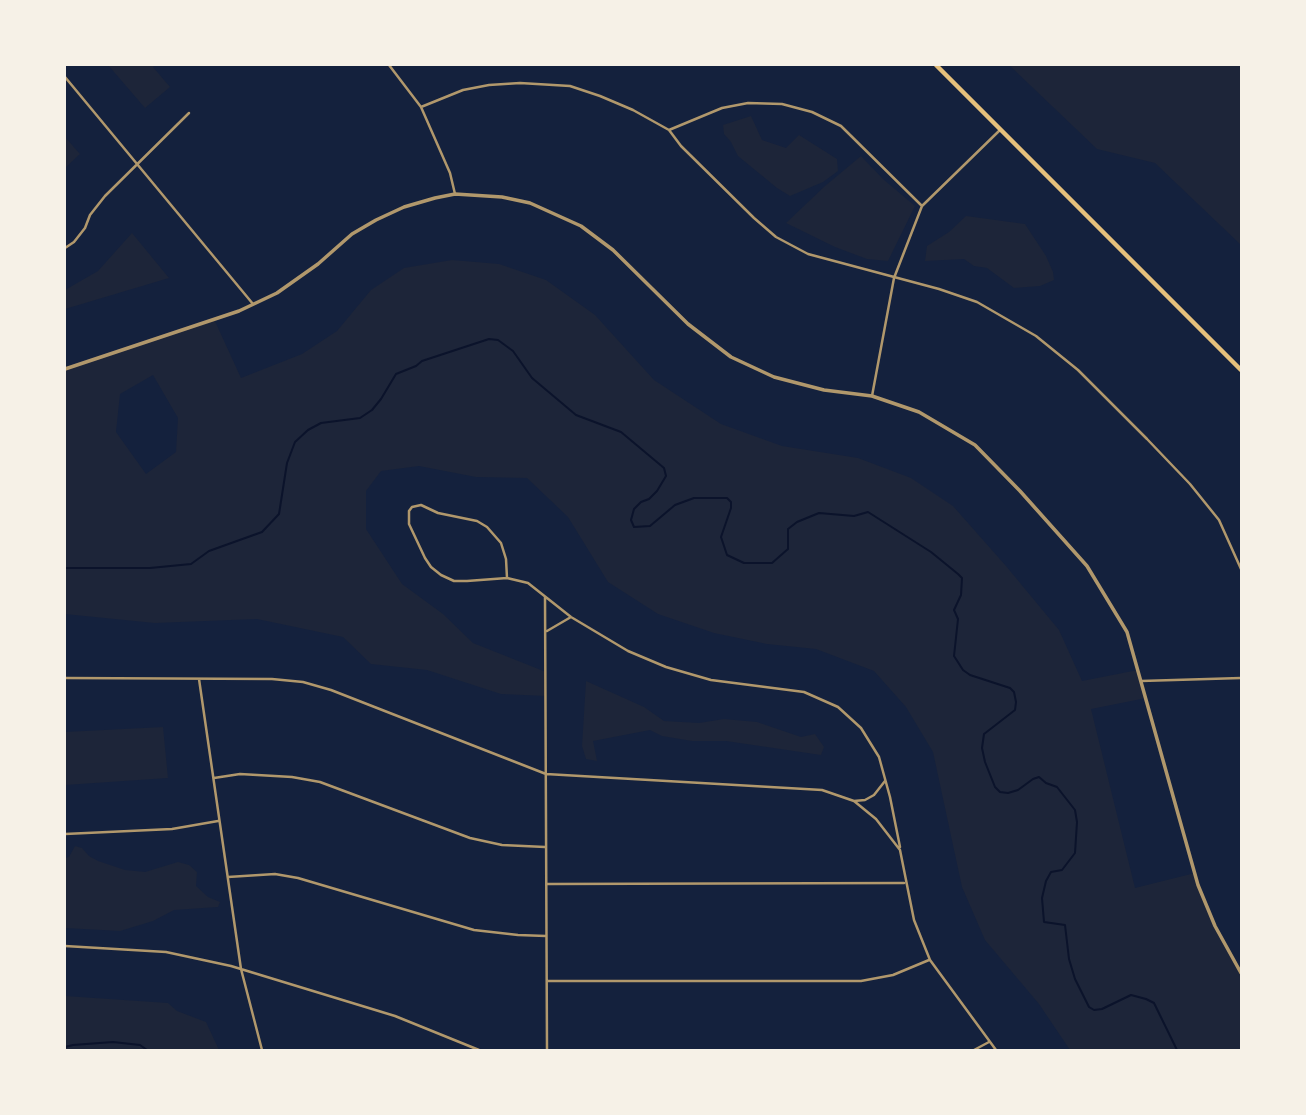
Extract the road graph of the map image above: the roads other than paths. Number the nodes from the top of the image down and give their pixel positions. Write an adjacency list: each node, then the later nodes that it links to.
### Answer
1 (389, 65): 4 (street)
2 (936, 65): 7 (main road)
3 (65, 77): 8 (street)
4 (421, 107): 6 (street); 9 (street)
5 (189, 113): 8 (street)
6 (669, 130): 10 (street); 12 (street)
7 (1000, 130): 10 (street); 15 (main road)
8 (136, 166): 11 (street); 13 (street)
9 (455, 194): 13 (street); 16 (street)
10 (922, 206): 12 (street)
11 (65, 248)
12 (894, 278): 16 (street); 17 (street)
13 (253, 304): 14 (street)
14 (65, 369)
15 (1241, 370)
16 (872, 396): 25 (street)
17 (1241, 569)
18 (507, 578): 18 (street); 19 (street)
19 (545, 597): 20 (street); 21 (street)
20 (571, 617): 21 (street); 28 (street)
21 (546, 631): 26 (street)
22 (65, 678): 24 (street)
23 (1241, 678): 25 (street)
24 (199, 679): 26 (street); 27 (street)
25 (1142, 681): 41 (street)
26 (546, 774): 29 (street); 32 (street)
27 (214, 778): 30 (street); 32 (street)
28 (886, 780): 29 (street); 33 (street)
29 (854, 801): 33 (street)
30 (218, 821): 31 (street); 34 (street)
31 (65, 834)
32 (546, 847): 36 (street)
33 (900, 850): 35 (street)
34 (228, 877): 37 (street); 40 (street)
35 (906, 883): 36 (street); 39 (street)
36 (547, 884): 37 (street)
37 (547, 936): 42 (street)
38 (65, 946): 40 (street)
39 (930, 960): 42 (street); 43 (street)
40 (241, 969): 44 (street); 45 (street)
41 (1241, 974)
42 (548, 981): 46 (street)
43 (990, 1041): 47 (street); 48 (street)
44 (262, 1050)
45 (480, 1050)
46 (547, 1050)
47 (974, 1050)
48 (996, 1050)

